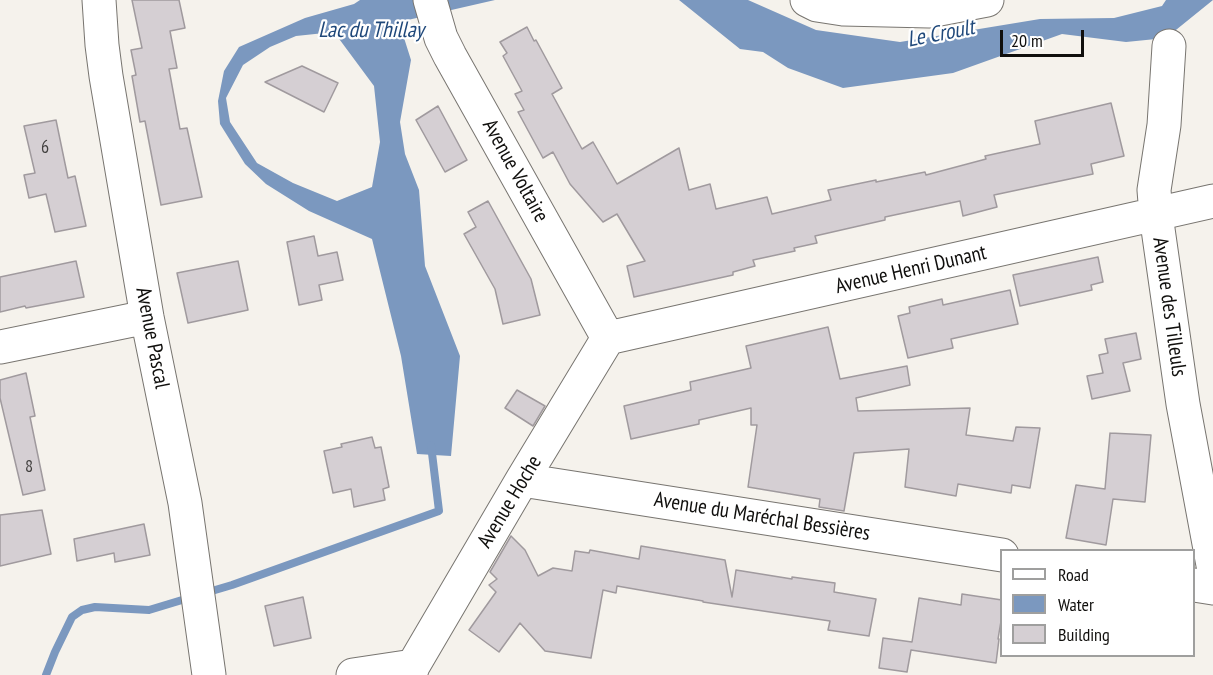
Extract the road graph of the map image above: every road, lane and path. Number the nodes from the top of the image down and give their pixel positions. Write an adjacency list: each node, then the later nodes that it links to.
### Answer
1 (99, 0): 8 (street, Avenue Pascal)
2 (807, 0): 3 (street)
3 (987, 0)
4 (433, 10): 9 (street, Avenue Voltaire)
5 (1168, 46): 7 (street, Avenue des Tilleuls)
6 (1213, 201): 7 (street, Avenue Henri Dunant)
7 (1156, 215): 9 (street, Avenue Henri Dunant); 13 (street, Avenue des Tilleuls)
8 (147, 317): 10 (street); 17 (street, Avenue Pascal)
9 (608, 338): 11 (street, Avenue Hoche)
10 (0, 347)
11 (522, 480): 12 (street, Avenue du Maréchal Bessières); 16 (street, Avenue Hoche)
12 (1000, 555)
13 (1213, 566)
14 (1195, 585): 15 (street)
15 (1213, 588)
16 (412, 670): 18 (street)
17 (209, 675)
18 (353, 675)

